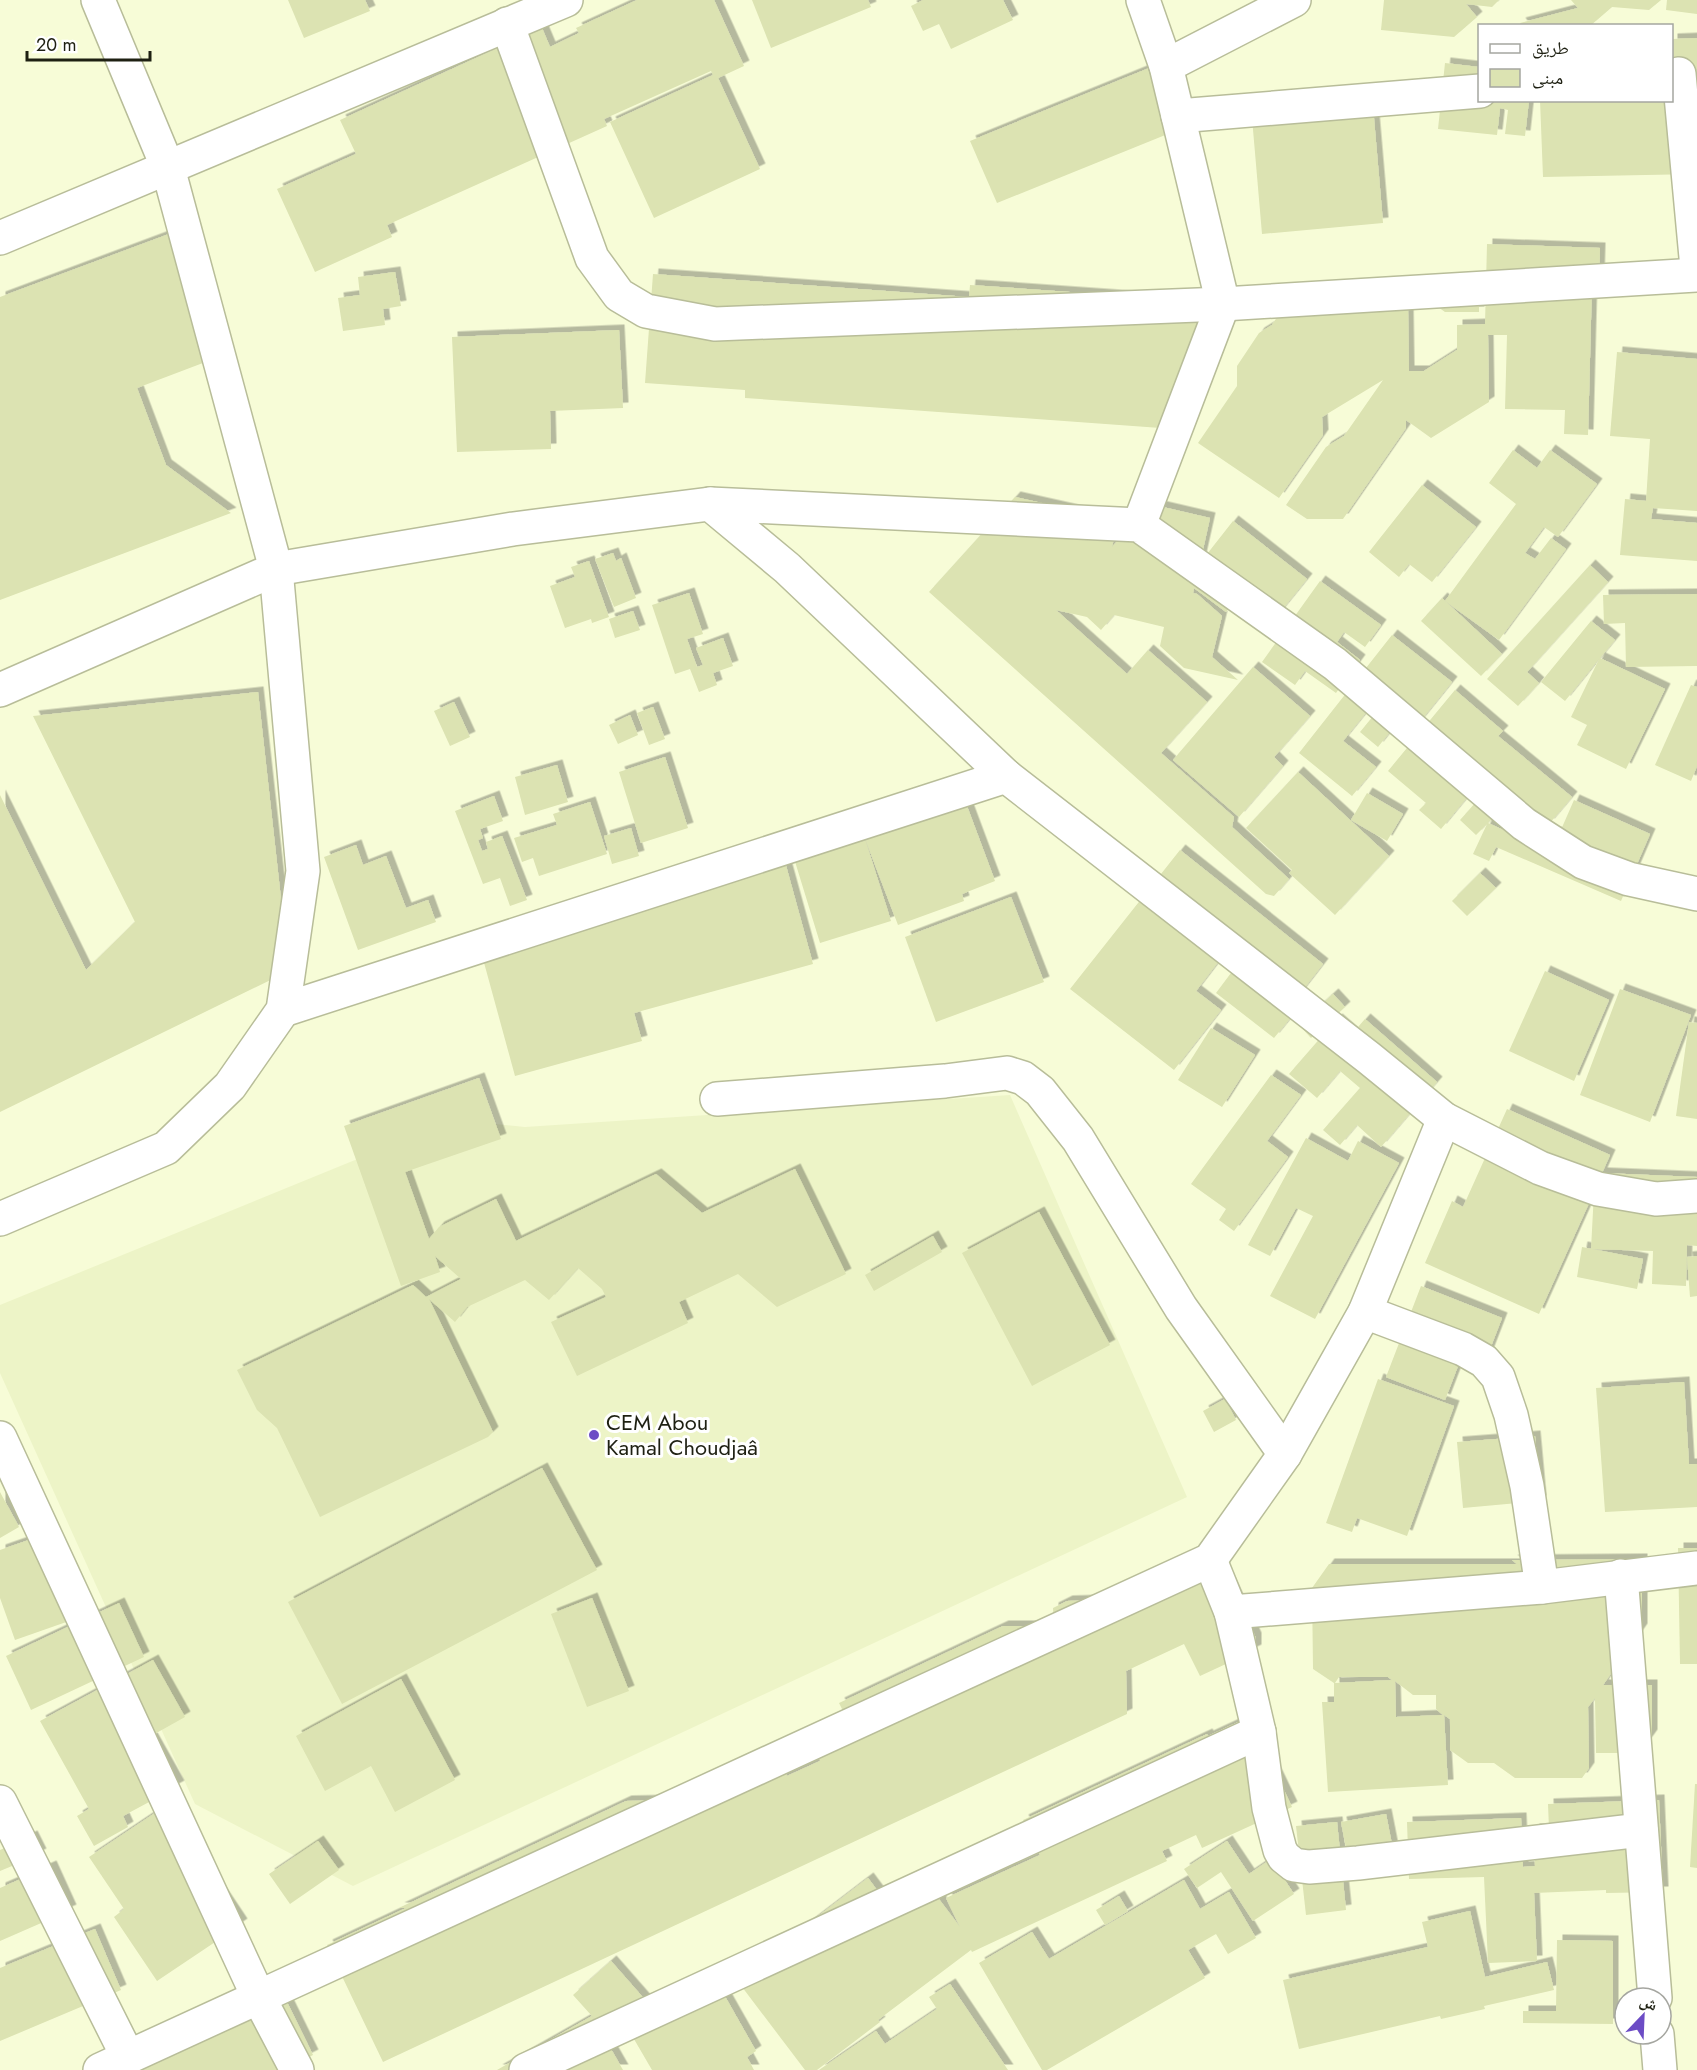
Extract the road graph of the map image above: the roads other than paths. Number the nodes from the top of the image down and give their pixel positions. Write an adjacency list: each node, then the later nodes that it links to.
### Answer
1 (99, 0): 10 (street)
2 (566, 0): 5 (street)
3 (1143, 0): 6 (street)
4 (1294, 0): 6 (street)
5 (507, 24): 10 (street); 14 (street)
6 (1166, 66): 9 (street)
7 (1683, 73): 12 (street)
8 (1478, 91): 9 (street)
9 (1178, 116): 14 (street)
10 (168, 168): 11 (street); 17 (street)
11 (0, 238)
12 (1697, 268)
13 (1697, 275): 14 (street)
14 (1223, 304): 16 (street)
15 (710, 504): 16 (street); 17 (street); 19 (street)
16 (1139, 525): 20 (street)
17 (276, 569): 18 (street); 21 (street)
18 (0, 690)
19 (1006, 776): 21 (street); 23 (street)
20 (1697, 894)
21 (283, 1010): 25 (street)
22 (717, 1099): 28 (street)
23 (1444, 1119): 24 (street); 26 (street)
24 (1697, 1196)
25 (0, 1219)
26 (1365, 1312): 28 (street); 32 (street)
27 (0, 1438): 38 (street)
28 (1285, 1454): 29 (street)
29 (1210, 1560): 33 (street); 38 (street)
30 (1697, 1568): 31 (street)
31 (1621, 1576): 32 (street); 36 (street)
32 (1542, 1587): 33 (street)
33 (1231, 1612): 34 (street)
34 (1259, 1732): 36 (street); 42 (street)
35 (0, 1802): 40 (street)
36 (1641, 1830): 37 (street)
37 (1654, 1986)
38 (258, 1996): 40 (street); 41 (street)
39 (1659, 2046): 43 (street)
40 (114, 2064)
41 (297, 2070)
42 (526, 2070)
43 (1660, 2070)

